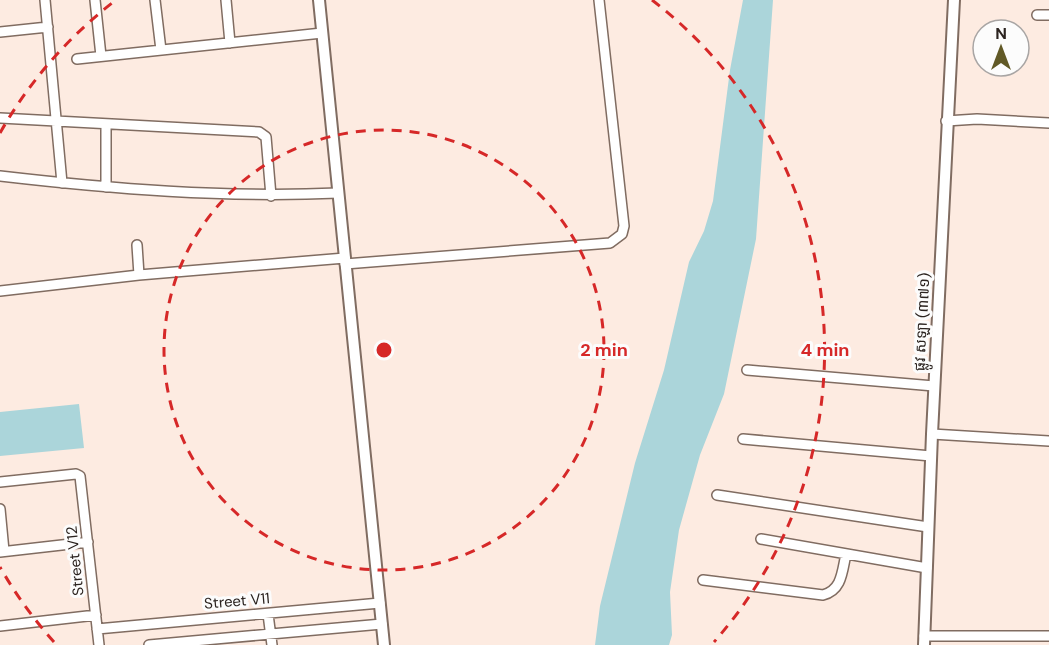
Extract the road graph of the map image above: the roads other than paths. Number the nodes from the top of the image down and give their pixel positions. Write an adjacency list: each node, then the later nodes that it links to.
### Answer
1 (45, 0): 10 (street)
2 (95, 0): 15 (street)
3 (155, 0): 14 (street)
4 (226, 0): 13 (street)
5 (318, 0): 12 (street)
6 (599, 0): 28 (street)
7 (954, 0): 18 (street, ផ្លូវ សឡា (៣៧១))
8 (1038, 15): 9 (street)
9 (1049, 15)
10 (48, 27): 11 (street); 19 (street)
11 (0, 32)
12 (322, 33): 13 (street); 25 (street)
13 (230, 43): 14 (street)
14 (161, 50): 15 (street)
15 (101, 56): 16 (street)
16 (77, 58)
17 (0, 118): 19 (street)
18 (946, 121): 20 (street); 32 (street, ផ្លូវ សឡា (៣៧១))
19 (58, 122): 21 (street); 23 (street)
20 (1049, 123)
21 (106, 124): 24 (street); 26 (street)
22 (0, 176): 23 (street)
23 (62, 183): 24 (street)
24 (106, 187): 26 (street)
25 (338, 193): 26 (street); 28 (street)
26 (271, 196)
27 (137, 245): 29 (street)
28 (345, 261): 29 (street); 47 (street)
29 (139, 275): 30 (street)
30 (0, 291)
31 (747, 370): 32 (street)
32 (934, 386): 33 (street, ផ្លូវ សឡា (៣៧១))
33 (932, 434): 35 (street); 36 (street, ផ្លូវ សឡា (៣៧១))
34 (743, 439): 36 (street)
35 (1049, 441)
36 (931, 456): 40 (street, ផ្លូវ សឡា (៣៧១))
37 (0, 482): 42 (street, Street V12)
38 (717, 495): 40 (street)
39 (0, 509): 43 (street)
40 (928, 527): 45 (street, ផ្លូវ សឡា (៣៧១))
41 (761, 539): 44 (street)
42 (88, 542): 43 (street); 49 (street, Street V12)
43 (2, 551)
44 (846, 554): 45 (street); 46 (street)
45 (927, 568): 56 (street, ផ្លូវ សឡា (៣៧១))
46 (703, 580)
47 (380, 603): 48 (street, Street V11); 51 (street)
48 (268, 614): 50 (street, Street V11); 54 (street)
49 (96, 615): 52 (street); 53 (street, Street V12)
50 (165, 623): 53 (street, Street V11); 57 (street)
51 (382, 624): 54 (street); 61 (street)
52 (0, 626)
53 (97, 629): 58 (street, Street V12)
54 (270, 634): 57 (street); 60 (street)
55 (1049, 636): 56 (street)
56 (924, 641)
57 (166, 644): 59 (street)
58 (99, 645)
59 (149, 645)
60 (272, 645)
61 (384, 645)

